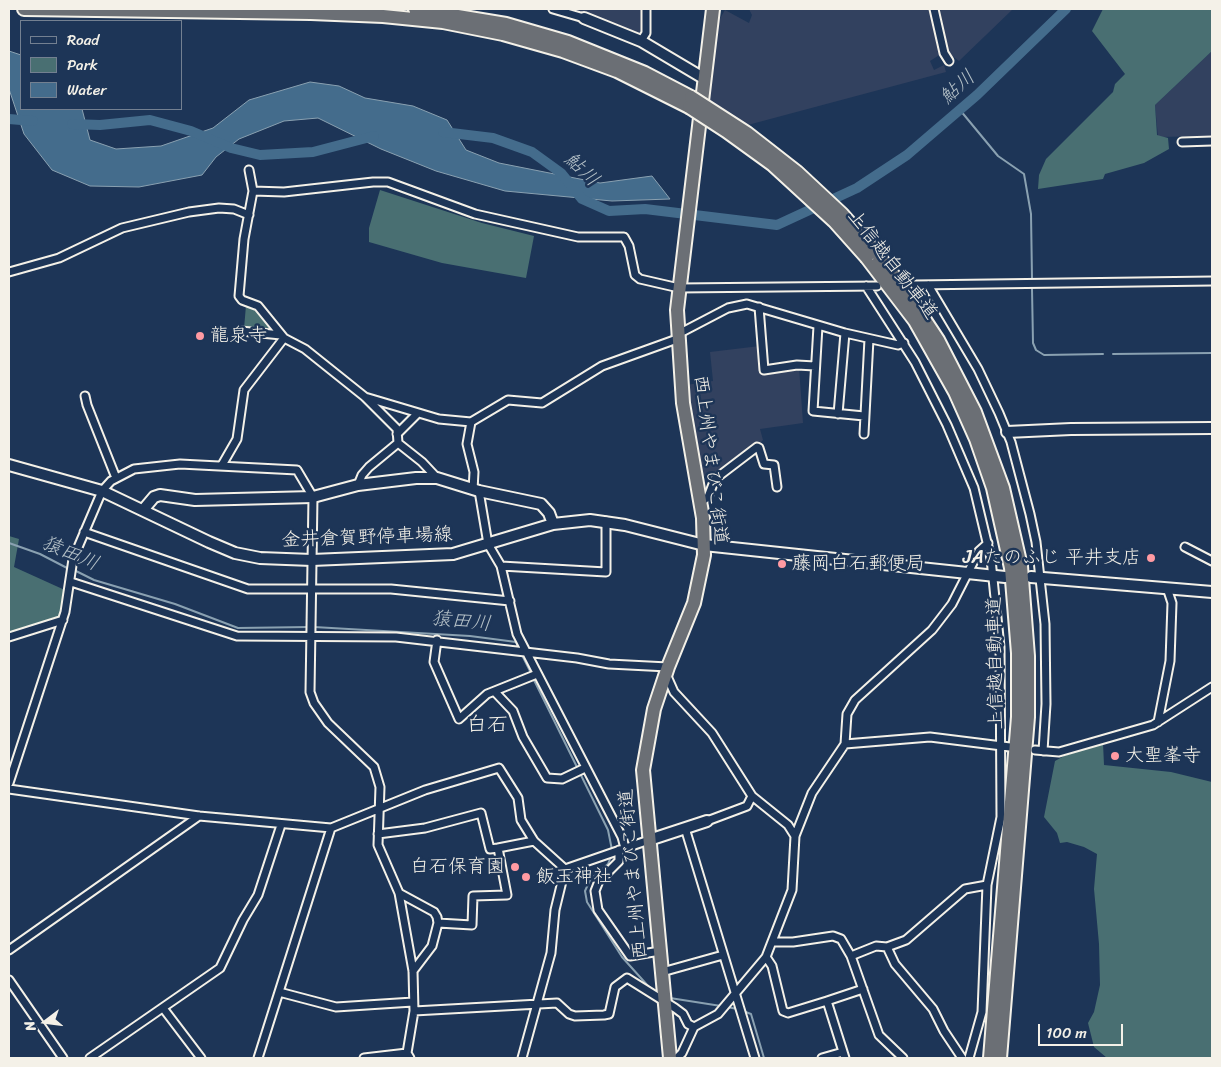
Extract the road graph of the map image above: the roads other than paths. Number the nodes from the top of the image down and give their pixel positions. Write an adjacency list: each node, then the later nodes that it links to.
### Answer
1 (24, 9): 11 (highway, 上信越自動車道)
2 (415, 9): 11 (highway, 上信越自動車道)
3 (553, 9): 7 (street)
4 (646, 9): 8 (street)
5 (713, 9): 10 (highway, 西上州やまびこ街道)
6 (934, 9): 9 (street)
7 (584, 18): 8 (main road)
8 (641, 41): 10 (main road)
9 (948, 61)
10 (705, 79): 24 (highway, 西上州やまびこ街道)
11 (690, 102): 17 (highway, 上信越自動車道, bridge)
12 (1212, 140): 13 (street)
13 (1182, 142)
14 (249, 170): 15 (street)
15 (253, 191): 16 (street); 24 (street)
16 (249, 215): 18 (street); 30 (street)
17 (873, 256): 145 (highway, 上信越自動車道); 146 (highway, 上信越自動車道)
18 (9, 272)
19 (1212, 281): 21 (street)
20 (914, 285): 21 (street)
21 (928, 285): 41 (street)
22 (866, 286): 23 (street); 24 (street); 32 (street)
23 (877, 286)
24 (679, 288): 29 (highway, 西上州やまびこ街道)
25 (759, 307): 26 (street); 29 (street); 33 (street)
26 (818, 326): 28 (street); 33 (street)
27 (241, 331): 30 (street)
28 (845, 333): 31 (street); 37 (street)
29 (677, 336): 39 (street); 54 (highway, 西上州やまびこ街道)
30 (282, 337): 35 (street); 46 (street)
31 (869, 339): 32 (street); 38 (street)
32 (904, 343): 59 (street)
33 (815, 366): 37 (street)
34 (85, 396): 47 (street)
35 (365, 398): 36 (street); 42 (street)
36 (417, 414): 39 (street); 42 (street)
37 (838, 414): 38 (street)
38 (864, 416): 43 (street)
39 (471, 422): 51 (street)
40 (1212, 428): 41 (main road)
41 (1007, 432): 69 (street)
42 (397, 434): 44 (street)
43 (864, 434)
44 (398, 443): 48 (street); 49 (street)
45 (9, 465): 52 (main road, 金井倉賀野停車場線)
46 (222, 465): 47 (street); 53 (street)
47 (116, 478): 52 (street)
48 (437, 478): 49 (main road); 51 (main road)
49 (358, 485): 53 (main road)
50 (777, 487): 54 (street)
51 (476, 490): 57 (main road); 60 (street)
52 (102, 491): 55 (main road, 金井倉賀野停車場線); 58 (street)
53 (313, 497): 55 (main road); 63 (street)
54 (700, 503): 61 (highway, 西上州やまびこ街道)
55 (143, 510): 63 (main road, 金井倉賀野停車場線)
56 (606, 521): 57 (main road, 金井倉賀野停車場線); 61 (main road, 金井倉賀野停車場線); 65 (street)
57 (553, 524): 60 (main road, 金井倉賀野停車場線)
58 (84, 532): 70 (street); 72 (street)
59 (988, 543): 66 (street); 67 (street)
60 (488, 544): 63 (main road, 金井倉賀野停車場線); 65 (street)
61 (704, 545): 66 (main road, 金井倉賀野停車場線); 80 (highway, 西上州やまびこ街道)
62 (1185, 547): 64 (street)
63 (312, 560): 72 (street)
64 (1212, 561)
65 (501, 566): 74 (street)
66 (968, 573): 67 (main road, 金井倉賀野停車場線); 85 (street)
67 (992, 575): 68 (main road, 金井倉賀野停車場線); 86 (street)
68 (1005, 576)
69 (1036, 578): 71 (main road); 89 (street)
70 (72, 582): 75 (street); 76 (street)
71 (1167, 588): 73 (main road); 84 (street)
72 (312, 589): 74 (street); 76 (street)
73 (1212, 592)
74 (510, 601): 79 (street)
75 (63, 620): 77 (street); 91 (street)
76 (312, 635): 78 (street); 94 (street)
77 (9, 637)
78 (437, 640): 79 (street); 83 (street)
79 (524, 652): 80 (street); 81 (street)
80 (667, 670): 93 (street); 102 (highway, 西上州やまびこ街道)
81 (536, 675): 83 (street); 90 (street)
82 (1212, 687): 84 (street)
83 (495, 692): 90 (street)
84 (1158, 722): 89 (street)
85 (845, 744): 86 (street); 101 (street)
86 (999, 745): 87 (street); 107 (street)
87 (1010, 747)
88 (1035, 750): 89 (street)
89 (1043, 751)
90 (584, 768): 105 (street)
91 (9, 783)
92 (9, 789): 95 (street)
93 (752, 796): 96 (street); 101 (street)
94 (379, 808): 98 (street); 100 (street); 103 (street)
95 (199, 816): 97 (street); 112 (street)
96 (707, 821): 99 (main road)
97 (281, 825): 98 (street); 127 (street)
98 (331, 828): 121 (street)
99 (685, 828): 102 (main road); 114 (street)
100 (378, 834): 104 (street); 108 (street)
101 (795, 836): 110 (street)
102 (649, 840): 105 (street); 113 (highway, 西上州やまびこ街道)
103 (534, 841): 104 (street); 106 (street)
104 (498, 848): 109 (street)
105 (622, 849): 106 (street); 113 (street)
106 (565, 869): 126 (street)
107 (987, 886): 111 (street); 144 (street)
108 (399, 893): 109 (street); 117 (street)
109 (438, 923): 117 (street)
110 (774, 942): 115 (street); 116 (street)
111 (887, 947): 115 (street); 143 (street)
112 (9, 950)
113 (660, 951): 118 (highway, 西上州やまびこ街道)
114 (723, 955): 118 (street); 122 (street)
115 (850, 956): 120 (street)
116 (766, 957): 122 (street); 123 (street)
117 (413, 971): 124 (street)
118 (662, 972): 125 (highway, 西上州やまびこ街道)
119 (9, 980): 132 (street)
120 (863, 989): 123 (street); 142 (street)
121 (279, 992): 124 (street); 135 (street)
122 (735, 994): 129 (street); 140 (street)
123 (827, 1001): 130 (street)
124 (413, 1002): 128 (street)
125 (665, 1003): 126 (street); 129 (street); 138 (highway, 西上州やまびこ街道)
126 (538, 1004): 128 (street); 137 (street)
127 (163, 1008): 133 (street); 134 (street)
128 (414, 1011): 131 (street)
129 (694, 1027): 139 (street)
130 (844, 1055): 141 (street)
131 (409, 1056): 136 (street)
132 (63, 1058)
133 (90, 1058)
134 (201, 1058)
135 (258, 1058)
136 (364, 1058)
137 (522, 1058)
138 (670, 1058)
139 (676, 1058)
140 (755, 1058)
141 (822, 1058)
142 (903, 1058)
143 (962, 1058)
144 (969, 1058)
145 (990, 1058)
146 (1000, 1058)

